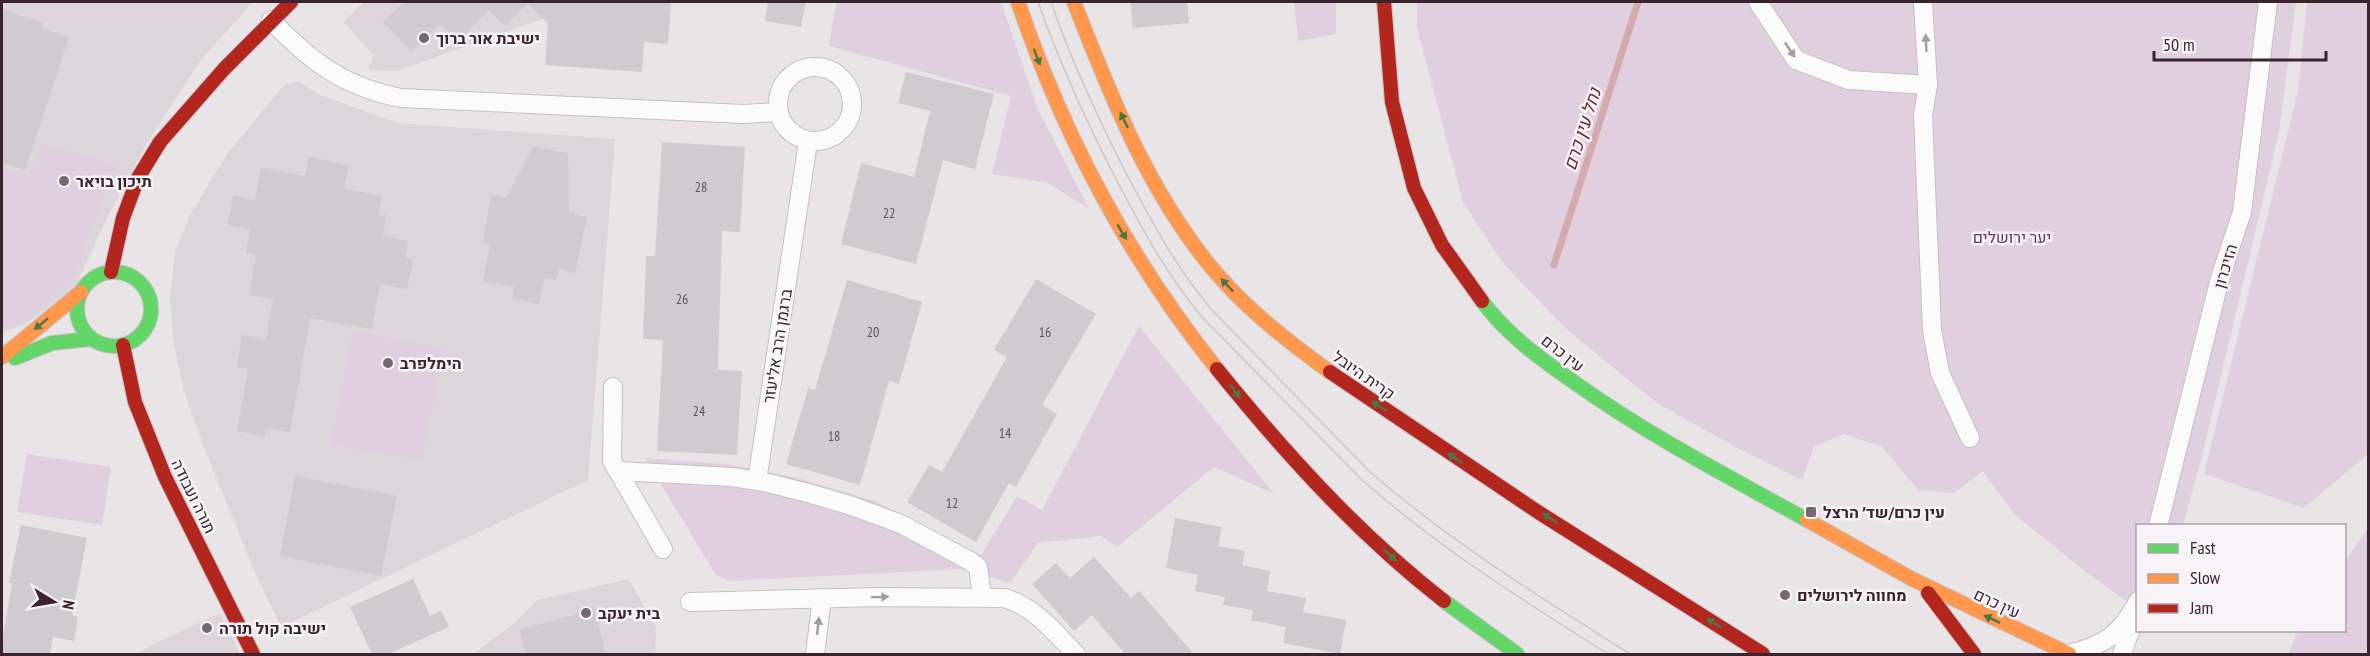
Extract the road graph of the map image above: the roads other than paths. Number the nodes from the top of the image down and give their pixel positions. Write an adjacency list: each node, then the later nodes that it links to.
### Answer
1 (291, 2): 8 (main road)
2 (1018, 2): 35 (main road, one-way to 35)
3 (1074, 2): 36 (main road, קרית היובל, one-way to 3)
4 (1384, 2): 24 (main road, עין כרם)
5 (1758, 2): 9 (street, one-way to 9)
6 (1923, 2): 9 (street, one-way to 6)
7 (2268, 2): 22 (street, הזיכרון)
8 (271, 20): 10 (street); 12 (main road)
9 (1928, 85): 19 (street)
10 (778, 112): 11 (street); 11 (street)
11 (808, 141): 21 (street, ברגמן הרב אליעזר)
12 (111, 272): 13 (main road); 15 (main road)
13 (81, 292): 14 (main road); 16 (main road, one-way to 16)
14 (91, 339): 15 (main road); 17 (main road)
15 (123, 345): 32 (main road, תורה ועבודה)
16 (2, 357)
17 (2, 363)
18 (613, 387): 20 (street)
19 (1970, 438)
20 (618, 471): 21 (street); 23 (street)
21 (757, 481): 25 (street)
22 (2158, 524)
23 (663, 549)
24 (1912, 579): 30 (main road, עין כרם, one-way to 24); 37 (main road, עין כרם)
25 (982, 597): 26 (street, one-way to 25); 34 (street)
26 (822, 598): 27 (street); 33 (street, one-way to 26)
27 (690, 602)
28 (2136, 604): 38 (street)
29 (2136, 613): 39 (street)
30 (2046, 643): 31 (main road); 38 (main road, עין כרם)
31 (2028, 651)
32 (254, 654)
33 (815, 654)
34 (1076, 654)
35 (1517, 654)
36 (1763, 654)
37 (1974, 654)
38 (2068, 654)
39 (2122, 654)

